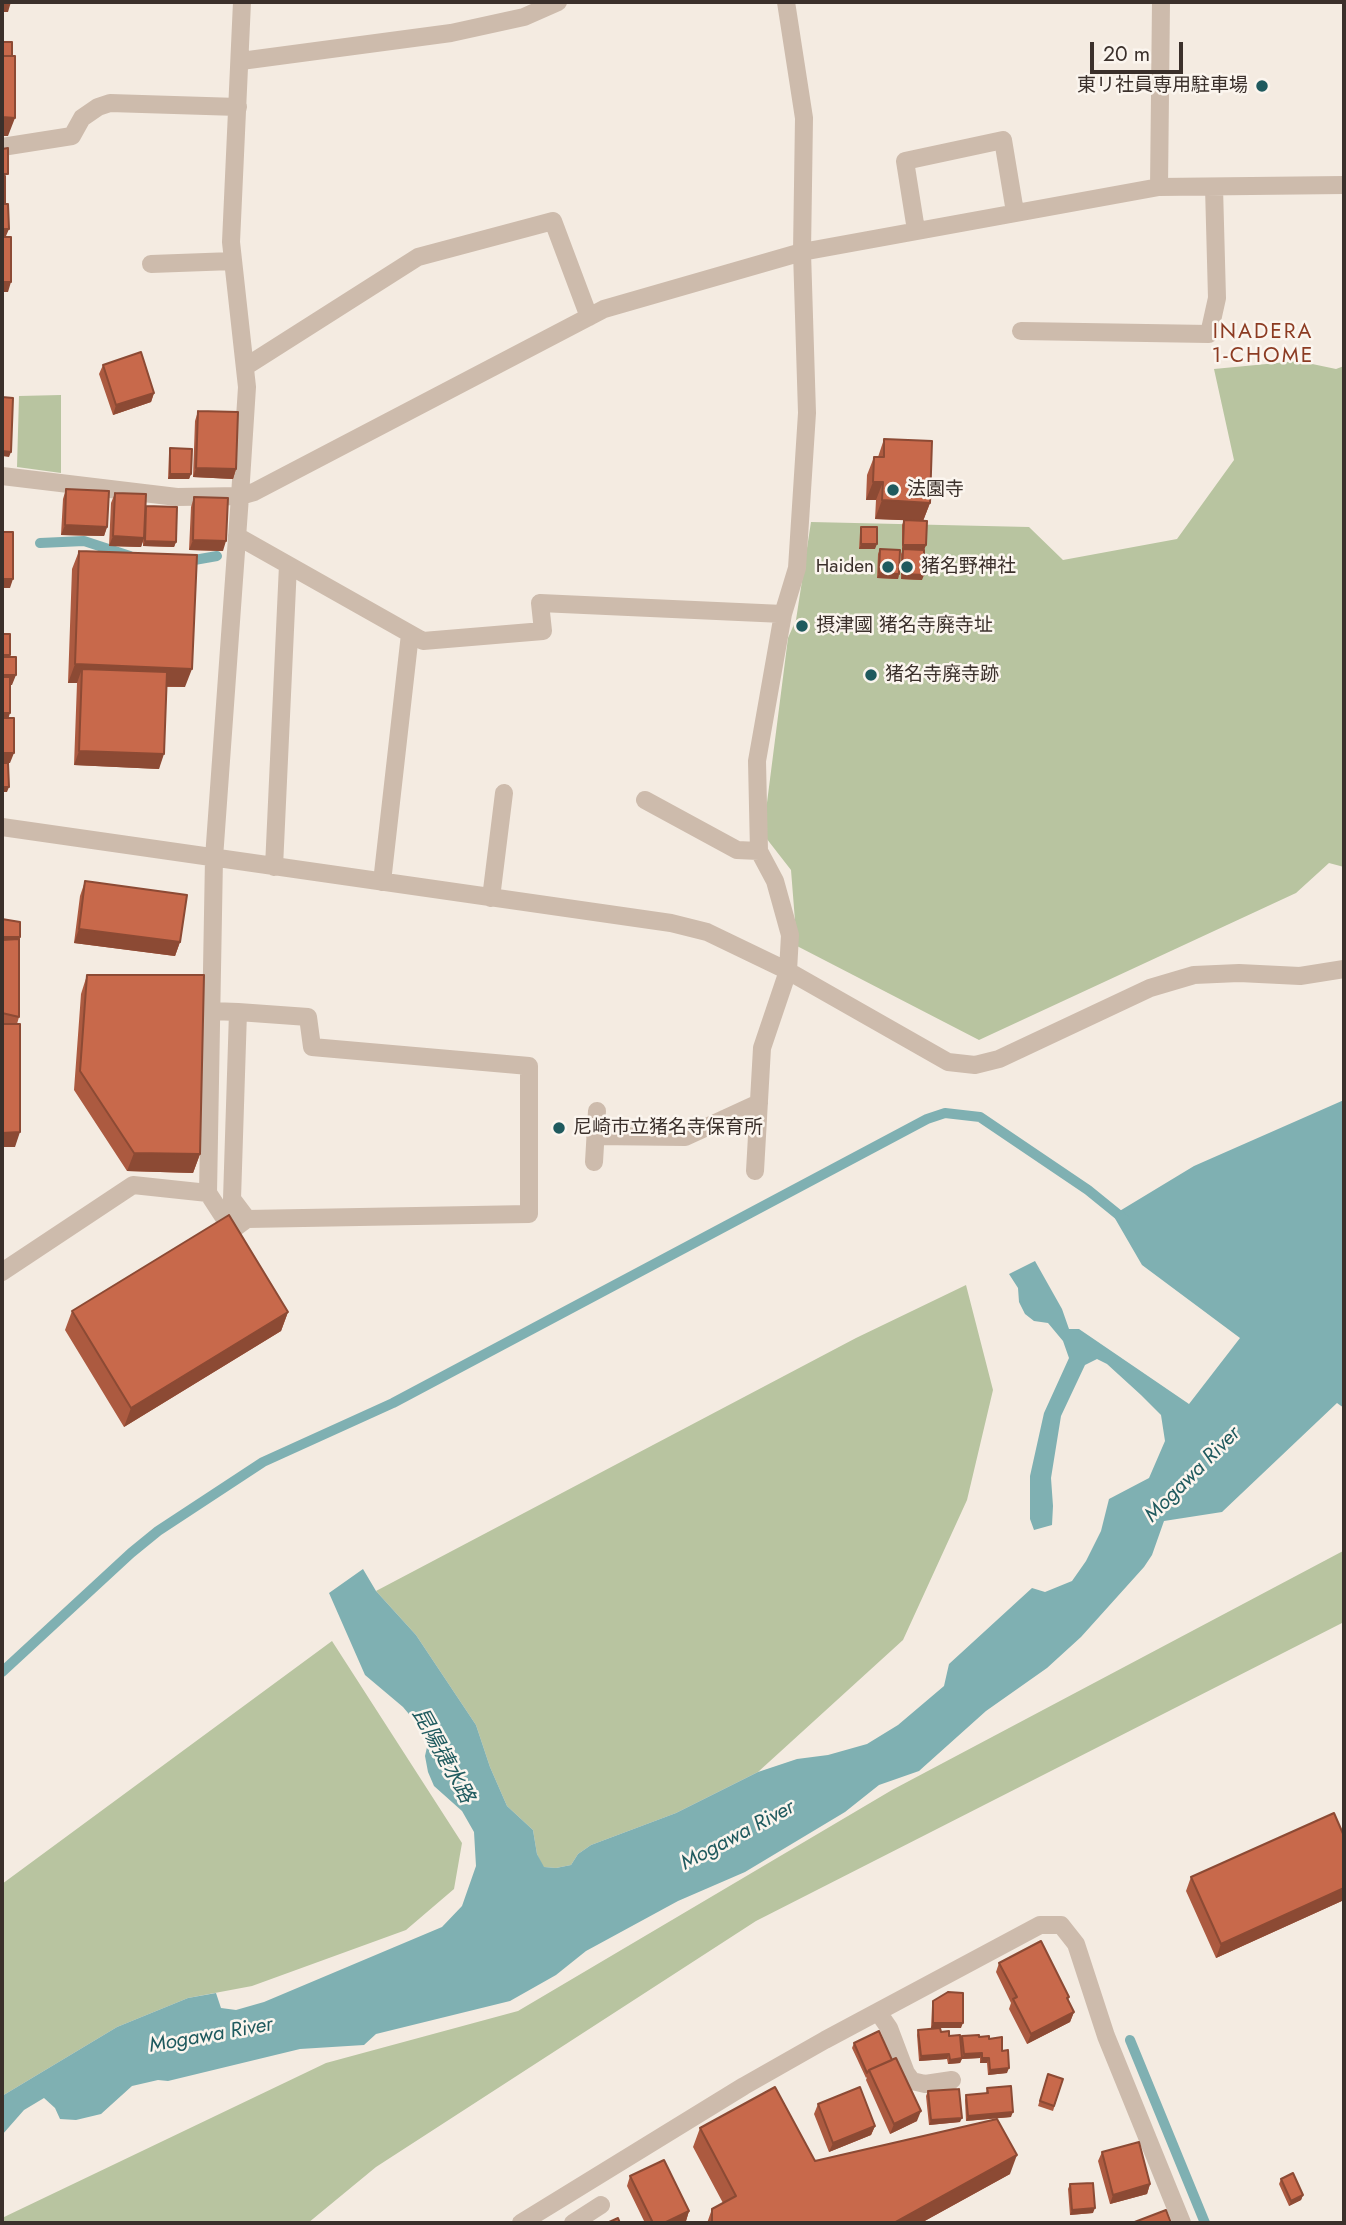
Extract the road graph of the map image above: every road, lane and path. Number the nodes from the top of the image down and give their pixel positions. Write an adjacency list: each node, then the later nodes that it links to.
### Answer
1 (242, 2): 5 (street)
2 (558, 2): 5 (street)
3 (786, 2): 13 (street)
4 (1161, 2): 9 (street)
5 (240, 61): 6 (street)
6 (238, 107): 7 (street); 14 (street)
7 (2, 147)
8 (1344, 185): 10 (street)
9 (1159, 187): 10 (street); 11 (street)
10 (1214, 187): 17 (street)
11 (1015, 212): 12 (street); 12 (street)
12 (916, 230): 13 (street)
13 (802, 252): 16 (street); 23 (street)
14 (233, 261): 15 (street); 18 (street)
15 (150, 264)
16 (589, 317): 18 (street); 20 (street)
17 (1021, 331)
18 (245, 367): 20 (street)
19 (2, 476): 20 (street)
20 (240, 496): 21 (street)
21 (237, 536): 22 (street); 29 (street)
22 (288, 565): 24 (street); 30 (street)
23 (783, 614): 24 (street); 28 (street)
24 (410, 634): 31 (street)
25 (504, 793): 32 (street)
26 (645, 800): 28 (street)
27 (2, 827): 29 (street)
28 (759, 851): 34 (street)
29 (214, 858): 30 (street); 35 (street)
30 (274, 867): 31 (street)
31 (382, 882): 32 (street)
32 (491, 898): 34 (street)
33 (1344, 969): 34 (street)
34 (788, 971): 37 (street)
35 (211, 1011): 36 (street); 42 (street)
36 (238, 1012): 43 (street); 43 (street)
37 (759, 1103): 39 (street); 41 (street)
38 (597, 1111): 39 (street)
39 (595, 1136): 40 (street)
40 (594, 1162)
41 (755, 1171)
42 (208, 1193): 43 (street); 44 (street)
43 (247, 1219)
44 (2, 1272)
45 (878, 2012): 46 (street); 48 (street); 50 (street)
46 (952, 2080)
47 (601, 2205): 49 (street)
48 (521, 2223)
49 (573, 2223)
50 (1182, 2223)

